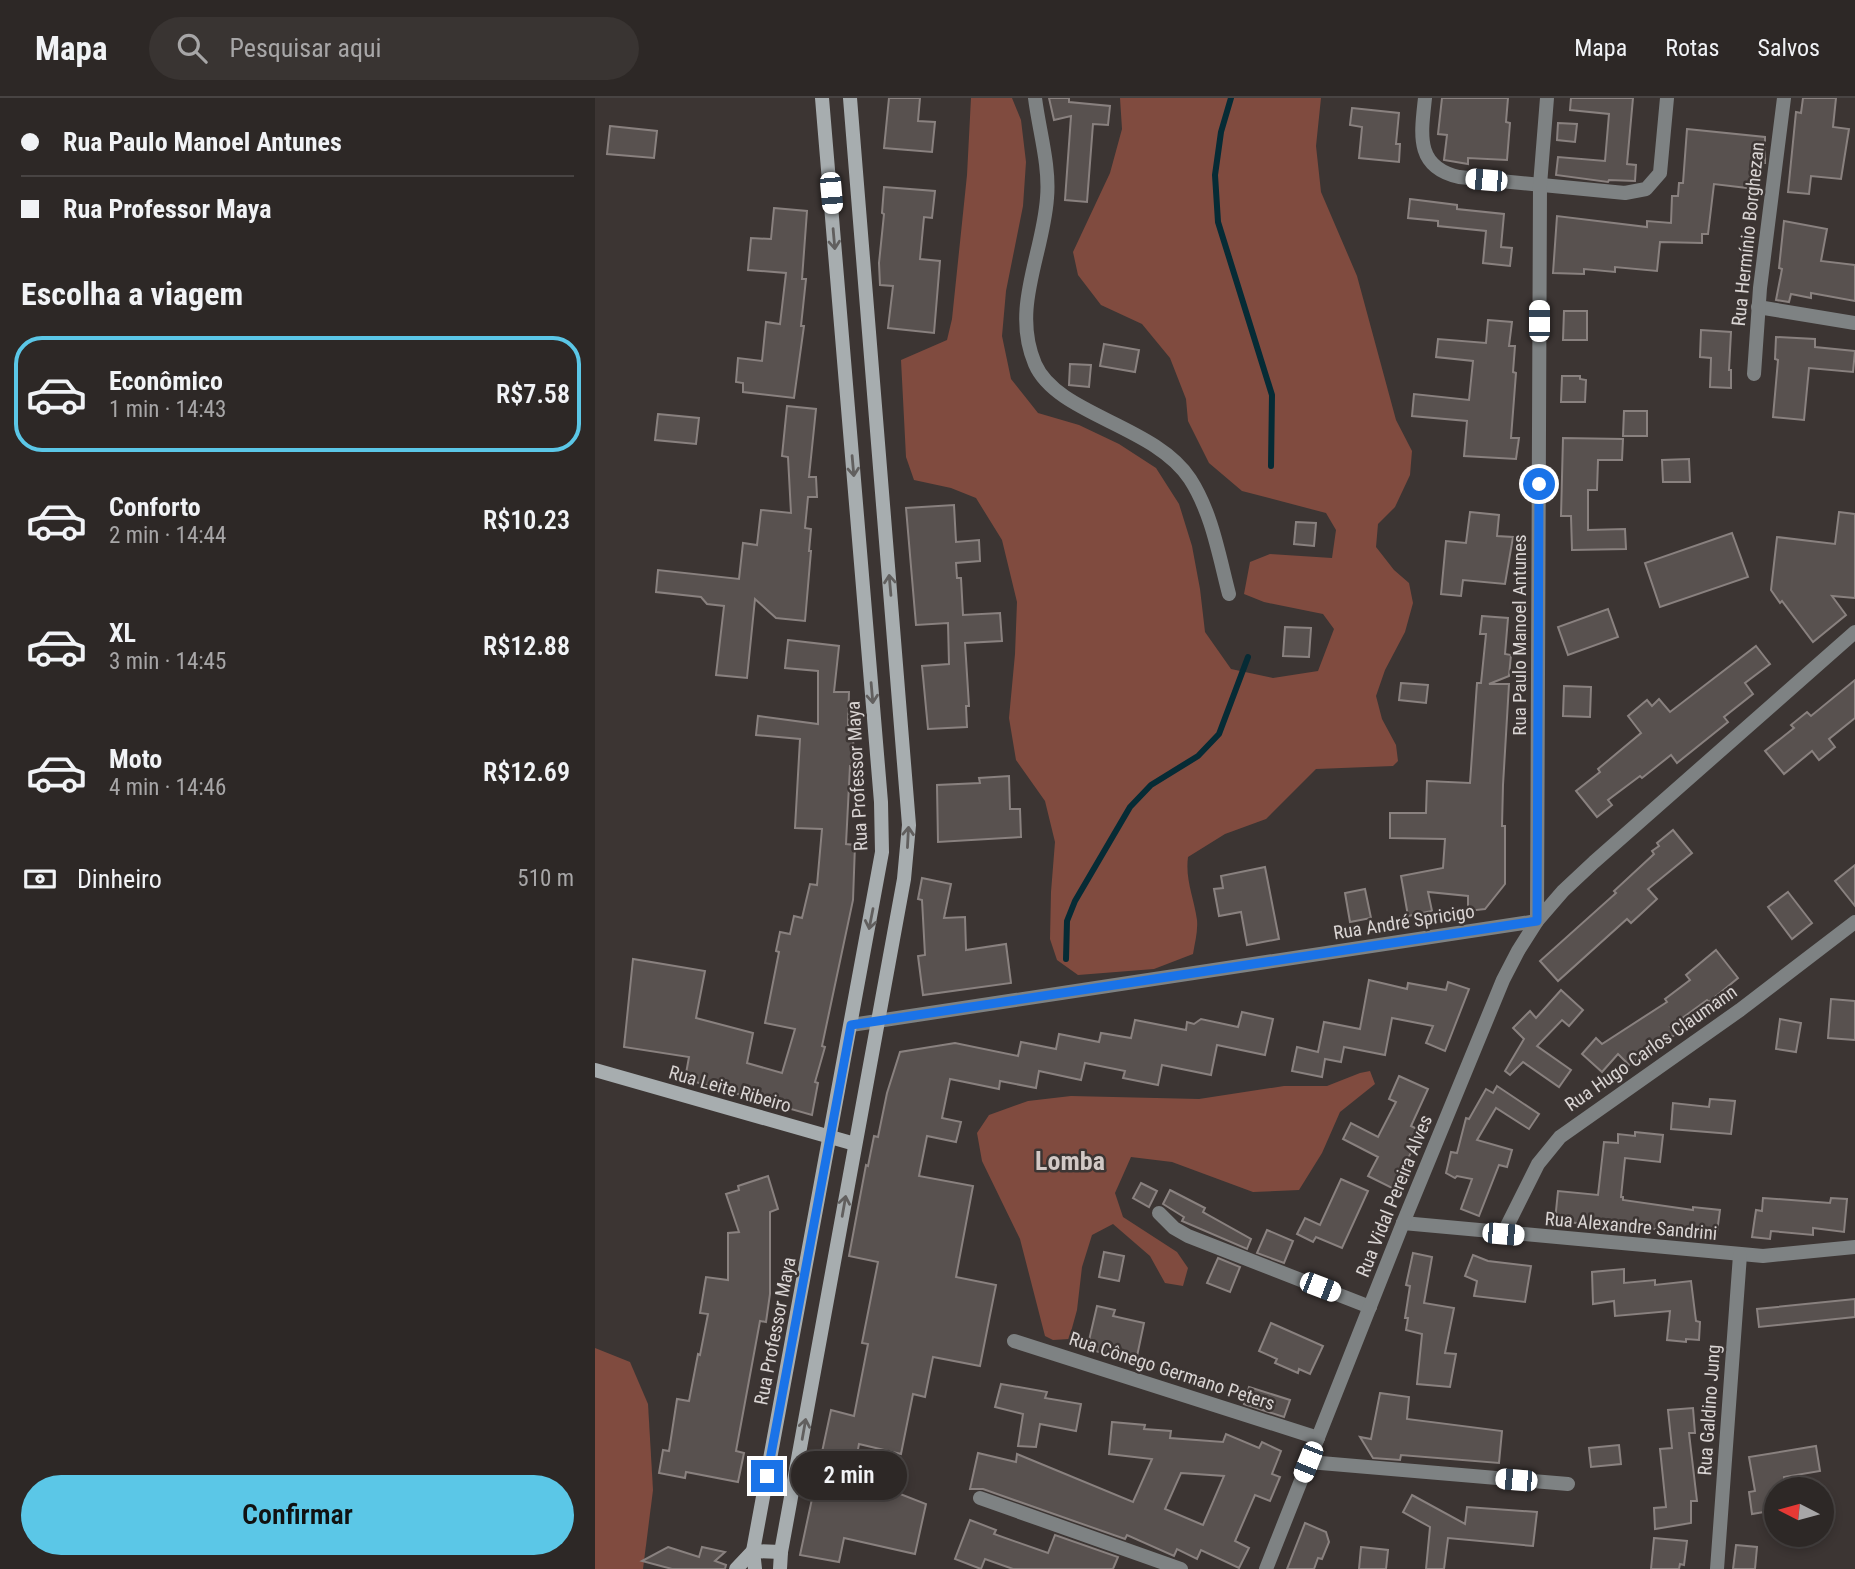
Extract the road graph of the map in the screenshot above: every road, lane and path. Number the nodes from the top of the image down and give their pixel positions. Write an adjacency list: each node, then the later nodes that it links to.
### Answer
1 (822, 98): 9 (main road, Rua Professor Maya)
2 (850, 98): 8 (main road)
3 (1035, 98): 16 (street)
4 (1425, 98): 10 (street)
5 (1547, 98): 10 (street, Rua Paulo Manoel Antunes)
6 (1667, 98): 10 (street)
7 (1784, 98): 11 (street, Rua Hermínio Borghezan)
8 (855, 163): 9 (main road); 13 (main road)
9 (828, 167): 14 (main road, Rua Professor Maya, one-way to 14)
10 (1540, 184): 22 (street, Rua Paulo Manoel Antunes)
11 (1758, 307): 12 (street); 15 (street, Rua Hermínio Borghezan)
12 (1855, 323)
13 (870, 348): 14 (main road); 17 (main road, one-way to 13)
14 (844, 352): 18 (main road, Rua Professor Maya, one-way to 18)
15 (1754, 374)
16 (1229, 594)
17 (893, 623): 18 (main road); 20 (main road)
18 (866, 625): 21 (main road, Rua Professor Maya, one-way to 21)
19 (1855, 632): 22 (street)
20 (908, 800): 21 (main road); 24 (main road, one-way to 20)
21 (881, 802): 25 (main road, Rua Professor Maya, one-way to 25)
22 (1537, 921): 24 (street, Rua André Spricigo); 30 (street, Rua Vidal Pereira Alves)
23 (1855, 922): 31 (street, Rua Hugo Carlos Claumann)
24 (878, 1022): 25 (street, Rua André Spricigo); 28 (main road)
25 (851, 1025): 27 (main road, Rua Professor Maya)
26 (595, 1070): 27 (main road, Rua Leite Ribeiro)
27 (830, 1136): 28 (main road, Rua Leite Ribeiro); 34 (main road, Rua Professor Maya)
28 (855, 1144): 35 (main road, one-way to 28)
29 (1159, 1213): 36 (street)
30 (1403, 1223): 31 (street, Rua Alexandre Sandrini); 36 (street, Rua Vidal Pereira Alves)
31 (1503, 1234): 33 (street, Rua Alexandre Sandrini)
32 (1855, 1247): 33 (street, Rua Alexandre Sandrini)
33 (1740, 1255): 51 (street, Rua Galdino Jung)
34 (807, 1265): 35 (main road); 38 (main road, Rua Professor Maya)
35 (833, 1269): 39 (main road)
36 (1370, 1307): 40 (street, Rua Vidal Pereira Alves)
37 (1014, 1341): 40 (street, Rua Cônego Germano Peters)
38 (786, 1375): 39 (main road); 44 (main road, Rua Professor Maya)
39 (813, 1378): 45 (main road, one-way to 39)
40 (1318, 1438): 41 (street, Rua Vidal Pereira Alves)
41 (1308, 1462): 42 (street); 50 (street, Rua Vidal Pereira Alves)
42 (1568, 1484)
43 (979, 1498): 49 (street)
44 (753, 1551): 45 (main road); 46 (main road); 47 (main road, Rua Professor Maya)
45 (781, 1552): 48 (main road)
46 (736, 1569)
47 (755, 1569)
48 (780, 1569)
49 (1181, 1569)
50 (1266, 1569)
51 (1717, 1569)

